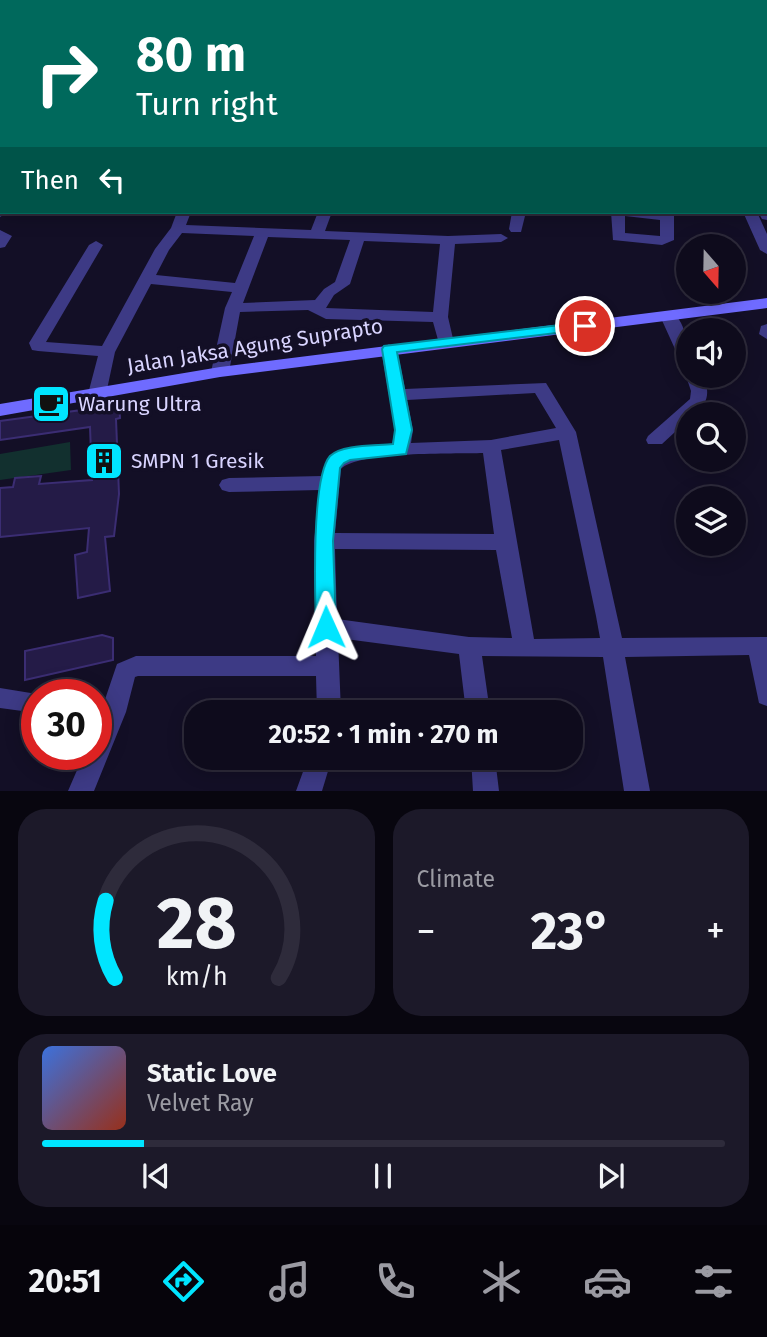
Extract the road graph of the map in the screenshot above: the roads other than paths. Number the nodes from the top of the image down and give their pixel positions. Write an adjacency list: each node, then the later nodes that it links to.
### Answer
1 (183, 214): 7 (street)
2 (324, 214): 11 (street)
3 (519, 214): 8 (street)
4 (618, 214): 5 (street)
5 (667, 214)
6 (751, 214): 17 (street)
7 (178, 229): 9 (street); 18 (street)
8 (516, 229)
9 (263, 232): 11 (street); 19 (street)
10 (0, 234): 15 (street)
11 (316, 235): 12 (street)
12 (358, 236): 14 (street); 21 (street)
13 (500, 239): 14 (street)
14 (448, 240): 24 (street)
15 (0, 244)
16 (96, 245): 28 (street)
17 (767, 250)
18 (147, 279): 19 (street); 28 (street)
19 (239, 288): 22 (street)
20 (767, 303): 23 (main road, Jalan Jaksa Agung Suprapto)
21 (310, 305): 22 (street); 24 (street)
22 (233, 308): 29 (street)
23 (668, 316): 25 (street); 26 (main road, Jalan Jaksa Agung Suprapto)
24 (440, 317): 26 (street)
25 (676, 333)
26 (446, 343): 27 (main road, Jalan Jaksa Agung Suprapto)
27 (389, 349): 29 (main road, Jalan Jaksa Agung Suprapto); 32 (street)
28 (107, 352): 31 (street)
29 (220, 372): 31 (main road, Jalan Jaksa Agung Suprapto)
30 (699, 388): 35 (street)
31 (97, 394): 33 (main road, Jalan Jaksa Agung Suprapto)
32 (397, 395): 34 (street); 37 (street)
33 (0, 410)
34 (567, 432): 36 (street); 45 (street)
35 (655, 440)
36 (491, 446): 37 (street); 41 (street)
37 (400, 450): 38 (street)
38 (330, 483): 39 (street); 40 (street)
39 (229, 485)
40 (324, 541): 41 (street); 42 (street)
41 (505, 542): 46 (street)
42 (326, 627): 43 (street); 47 (street)
43 (468, 646): 46 (street); 52 (street)
44 (763, 646): 45 (street); 48 (street)
45 (612, 647): 46 (street); 60 (street)
46 (525, 648)
47 (326, 666): 49 (street); 51 (street)
48 (767, 696)
49 (112, 697)
50 (0, 698): 53 (street)
51 (328, 700)
52 (476, 700)
53 (21, 701)
54 (87, 770): 57 (street)
55 (316, 770): 58 (street)
56 (483, 770): 59 (street)
57 (81, 791)
58 (309, 791)
59 (486, 791)
60 (638, 791)

